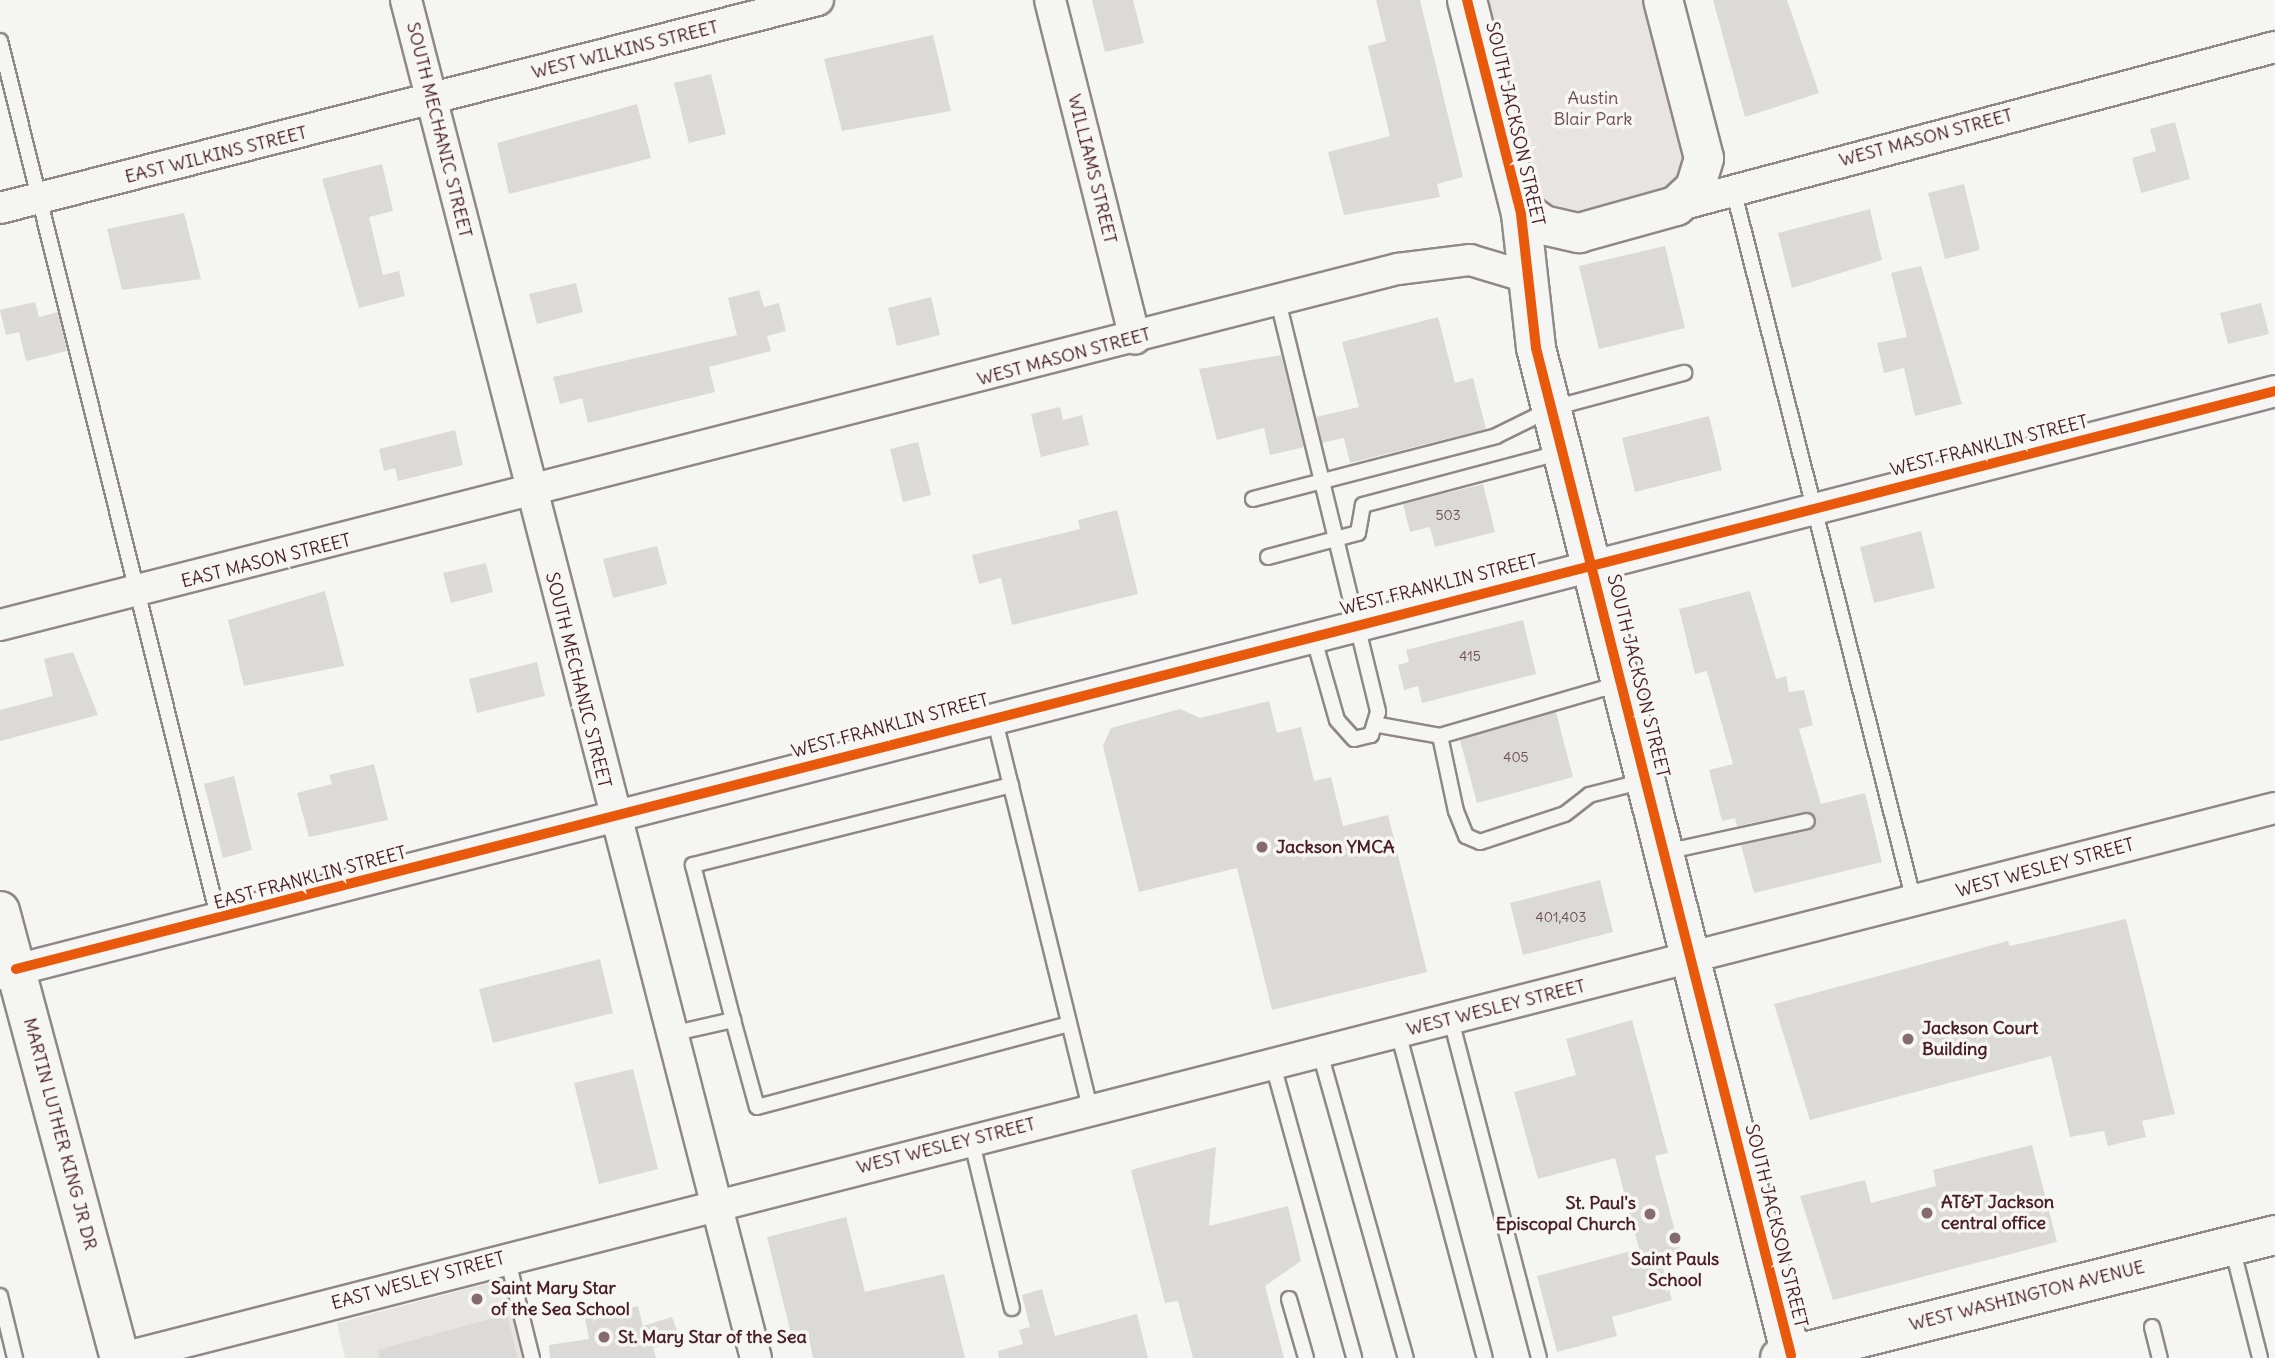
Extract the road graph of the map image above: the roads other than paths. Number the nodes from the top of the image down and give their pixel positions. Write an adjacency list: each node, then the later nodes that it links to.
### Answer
1 (406, 0): 8 (street, SOUTH MECHANIC STREET)
2 (818, 0): 8 (street, WEST WILKINS STREET)
3 (1050, 0): 18 (street, WILLIAMS STREET)
4 (1467, 0): 11 (street, SOUTH JACKSON STREET)
5 (1663, 0): 9 (street)
6 (0, 41): 12 (lane)
7 (2275, 47): 10 (street, WEST MASON STREET)
8 (431, 100): 12 (street, EAST WILKINS STREET); 24 (street, SOUTH MECHANIC STREET)
9 (1704, 158): 10 (street); 13 (street)
10 (1741, 186): 13 (street, WEST MASON STREET); 26 (lane)
11 (1517, 193): 15 (street, WEST MASON STREET); 16 (street, SOUTH JACKSON STREET)
12 (41, 199): 14 (street, EAST WILKINS STREET); 30 (lane)
13 (1676, 206): 15 (street, WEST MASON STREET)
14 (0, 208)
15 (1579, 233): 16 (street, WEST MASON STREET)
16 (1527, 277): 17 (street, WEST MASON STREET); 21 (street, SOUTH JACKSON STREET)
17 (1278, 301): 18 (street, WEST MASON STREET); 23 (lane)
18 (1135, 338): 24 (street, WEST MASON STREET)
19 (1684, 373): 21 (lane)
20 (2275, 391): 26 (street, WEST FRANKLIN STREET)
21 (1553, 408): 22 (street, SOUTH JACKSON STREET); 23 (lane)
22 (1564, 452): 27 (lane); 29 (street, SOUTH JACKSON STREET)
23 (1323, 482): 25 (lane); 27 (lane)
24 (532, 494): 30 (street, EAST MASON STREET); 41 (street, SOUTH MECHANIC STREET)
25 (1253, 499)
26 (1812, 508): 29 (street, WEST FRANKLIN STREET); 44 (lane)
27 (1336, 540): 28 (lane); 31 (lane)
28 (1268, 558)
29 (1592, 565): 31 (street, WEST FRANKLIN STREET); 34 (street, SOUTH JACKSON STREET)
30 (138, 593): 32 (street, EAST MASON STREET); 46 (lane)
31 (1355, 624): 33 (street, WEST FRANKLIN STREET); 36 (lane)
32 (0, 625)
33 (1313, 634): 35 (street, WEST FRANKLIN STREET); 36 (lane)
34 (1621, 683): 37 (lane); 38 (street, SOUTH JACKSON STREET)
35 (994, 717): 39 (lane); 41 (street, WEST FRANKLIN STREET)
36 (1379, 725): 37 (lane)
37 (1440, 736): 38 (lane)
38 (1646, 781): 43 (street, SOUTH JACKSON STREET)
39 (1011, 785): 49 (lane); 51 (lane)
40 (2275, 808): 44 (street, WEST WESLEY STREET)
41 (612, 816): 46 (street, EAST FRANKLIN STREET); 53 (street, SOUTH MECHANIC STREET)
42 (1807, 821): 43 (lane)
43 (1663, 853): 47 (street, SOUTH JACKSON STREET)
44 (1914, 901): 47 (street, WEST WESLEY STREET)
45 (0, 911): 48 (street, MARTIN LUTHER KING JR DR)
46 (219, 920): 48 (street, EAST FRANKLIN STREET)
47 (1690, 959): 50 (street, WEST WESLEY STREET); 66 (street, SOUTH JACKSON STREET)
48 (8, 971): 68 (street, MARTIN LUTHER KING JR DR)
49 (733, 1020): 51 (lane); 53 (lane)
50 (1451, 1020): 52 (street, WEST WESLEY STREET); 75 (lane)
51 (1069, 1024): 56 (lane)
52 (1398, 1032): 54 (street, WEST WESLEY STREET); 74 (lane)
53 (669, 1034): 58 (street, SOUTH MECHANIC STREET)
54 (1320, 1053): 55 (street, WEST WESLEY STREET); 73 (lane)
55 (1273, 1065): 56 (street, WEST WESLEY STREET); 72 (lane)
56 (1091, 1111): 57 (street, WEST WESLEY STREET)
57 (971, 1139): 58 (street, WEST WESLEY STREET); 64 (lane)
58 (715, 1203): 61 (street, EAST WESLEY STREET); 70 (street, SOUTH MECHANIC STREET)
59 (2275, 1235): 60 (street, WEST WASHINGTON AVENUE)
60 (2231, 1246): 66 (street, WEST WASHINGTON AVENUE); 77 (lane)
61 (507, 1257): 68 (street, EAST WESLEY STREET); 69 (lane)
62 (0, 1296): 67 (lane)
63 (1289, 1299): 71 (lane)
64 (1012, 1308)
65 (2152, 1327): 76 (lane)
66 (1788, 1357)
67 (15, 1358)
68 (121, 1358)
69 (532, 1358)
70 (756, 1358)
71 (1306, 1358)
72 (1354, 1358)
73 (1406, 1358)
74 (1485, 1358)
75 (1539, 1358)
76 (2160, 1358)
77 (2260, 1358)

